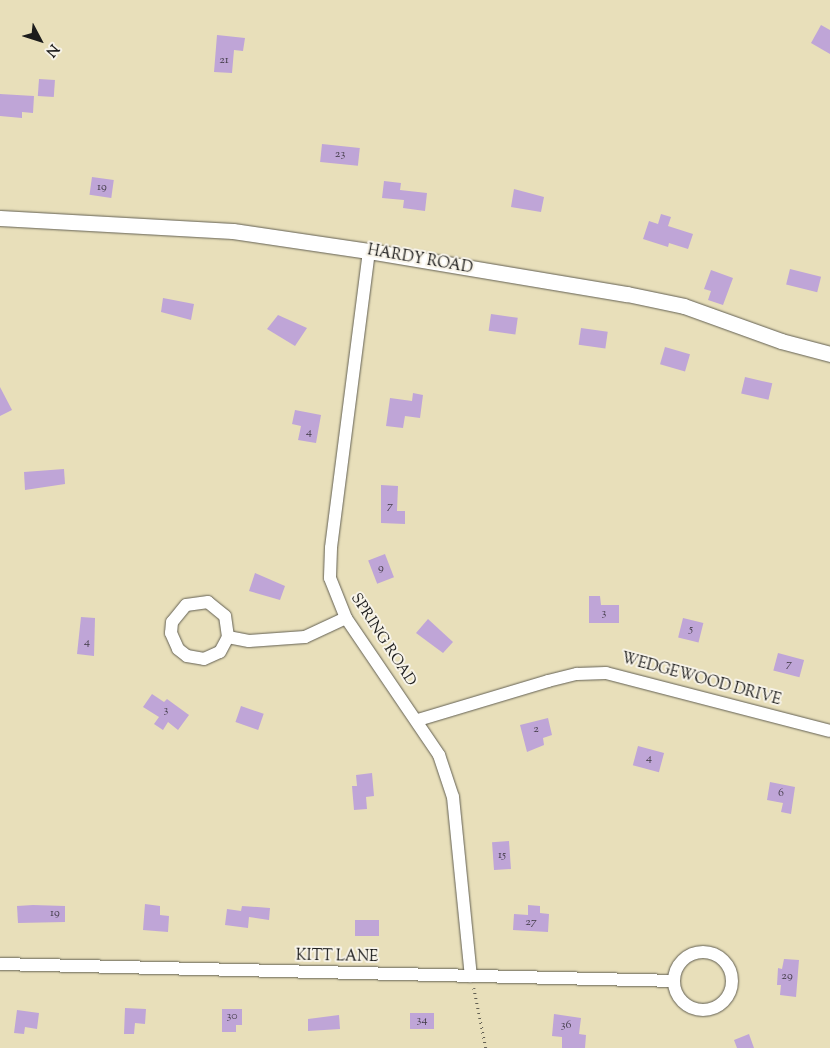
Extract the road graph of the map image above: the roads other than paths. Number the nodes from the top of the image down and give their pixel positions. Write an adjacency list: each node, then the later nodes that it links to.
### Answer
1 (0, 218): 2 (street, HARDY ROAD)
2 (369, 251): 3 (street, HARDY ROAD); 4 (street, SPRING ROAD)
3 (830, 354)
4 (346, 618): 5 (street); 6 (street, SPRING ROAD)
5 (228, 637): 5 (street)
6 (418, 720): 7 (street, WEDGEWOOD DRIVE); 9 (street, SPRING ROAD)
7 (830, 731)
8 (0, 964): 9 (street, KITT LANE)
9 (471, 976): 10 (street, KITT LANE)
10 (674, 981): 10 (street)

